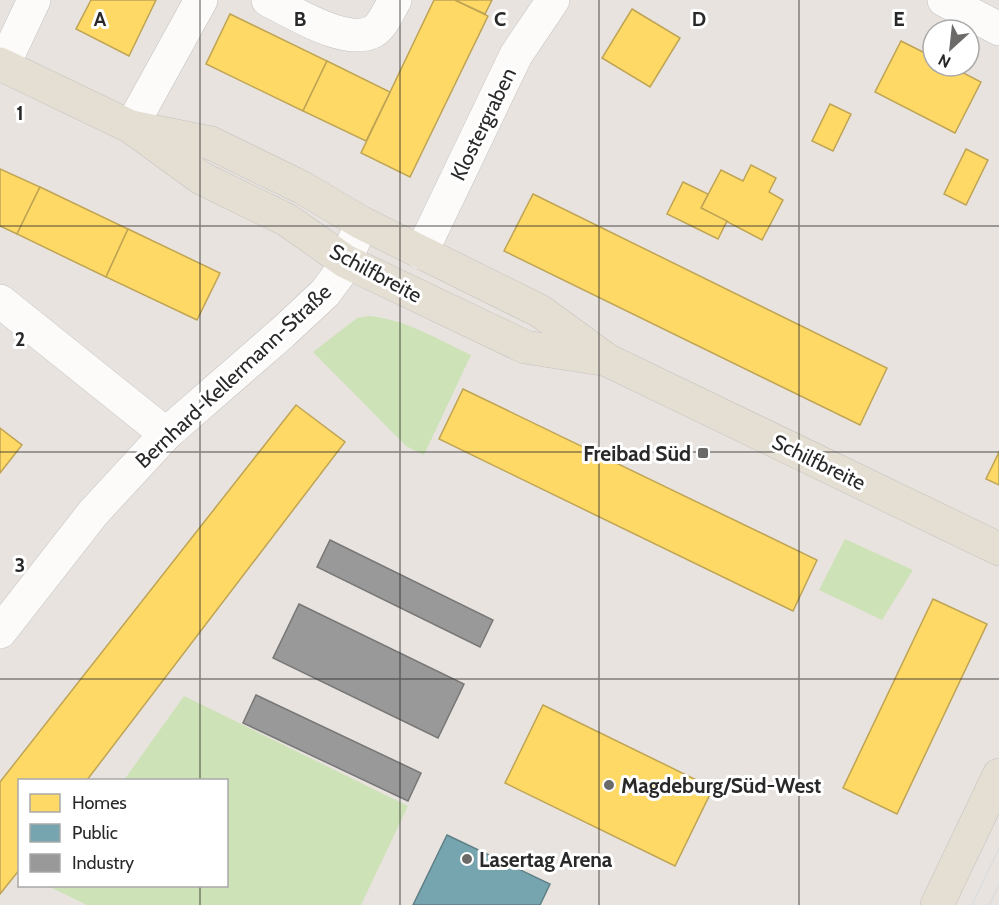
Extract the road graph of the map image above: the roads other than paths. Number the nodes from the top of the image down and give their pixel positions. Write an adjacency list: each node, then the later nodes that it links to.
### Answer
1 (34, 0): 8 (street)
2 (201, 0): 9 (street)
3 (268, 0): 4 (street)
4 (395, 0)
5 (554, 0): 11 (street, Klostergraben)
6 (944, 0): 7 (street)
7 (999, 29)
8 (1, 65): 9 (main road, Schilfbreite)
9 (131, 127): 10 (main road, Schilfbreite); 12 (main road, Schilfbreite)
10 (362, 223): 11 (main road, Schilfbreite); 12 (street, Bernhard-Kellermann-Straße)
11 (421, 253): 14 (main road, Schilfbreite)
12 (345, 261): 14 (main road, Schilfbreite); 15 (street, Bernhard-Kellermann-Straße)
13 (0, 301): 15 (street)
14 (608, 360): 16 (main road, Schilfbreite)
15 (166, 434): 17 (street, Bernhard-Kellermann-Straße)
16 (999, 549)
17 (0, 632)
18 (999, 775): 19 (main road)
19 (937, 905)

